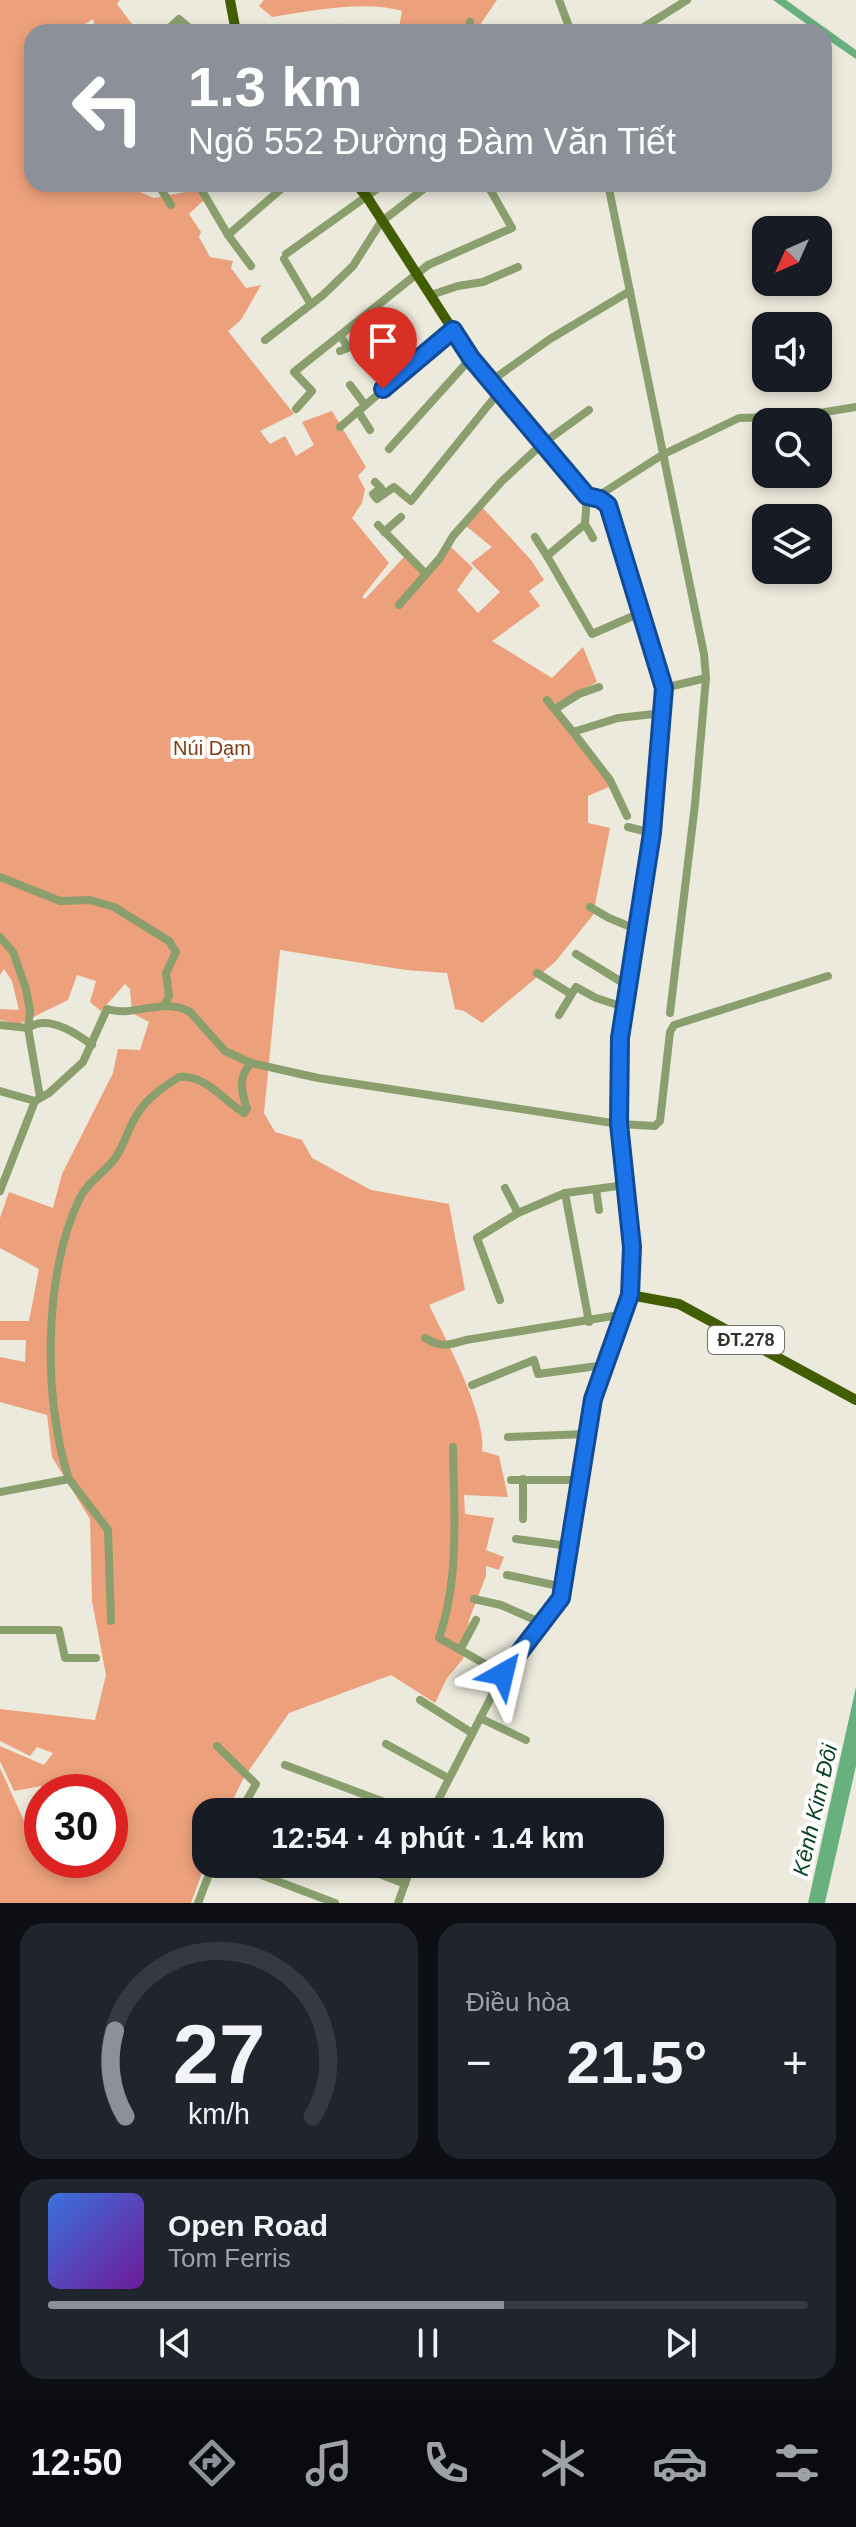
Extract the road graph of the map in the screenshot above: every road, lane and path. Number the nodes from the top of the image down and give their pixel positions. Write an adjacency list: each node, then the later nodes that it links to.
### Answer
1 (230, 0): 4 (main road)
2 (559, 0): 5 (street)
3 (687, 0): 6 (street)
4 (234, 24)
5 (568, 24)
6 (649, 24)
7 (163, 192): 16 (street)
8 (203, 192): 18 (street)
9 (278, 192): 18 (street)
10 (363, 192): 15 (main road)
11 (374, 192): 15 (street)
12 (420, 192): 17 (street)
13 (492, 192): 21 (street)
14 (610, 192): 22 (street)
15 (367, 197): 17 (main road); 24 (street)
16 (171, 205)
17 (381, 222): 21 (main road); 24 (street)
18 (228, 235): 19 (street)
19 (251, 266)
20 (518, 267): 23 (street)
21 (416, 272): 23 (main road); 26 (street)
22 (630, 291): 30 (street); 41 (street)
23 (431, 295): 25 (main road)
24 (310, 303): 27 (street)
25 (453, 330): 29 (main road); 34 (street)
26 (340, 335): 28 (street); 35 (street)
27 (265, 340)
28 (340, 351)
29 (471, 358): 30 (main road); 40 (street)
30 (491, 381): 32 (main road)
31 (350, 385): 34 (street)
32 (499, 392): 39 (main road); 42 (street)
33 (856, 407): 41 (street)
34 (362, 408): 37 (street); 38 (street)
35 (296, 409)
36 (589, 410): 39 (street)
37 (340, 427)
38 (370, 430)
39 (542, 444): 43 (main road); 49 (street)
40 (389, 449)
41 (662, 455): 43 (street); 52 (street)
42 (375, 482)
43 (591, 497): 45 (street); 51 (main road)
44 (401, 517): 49 (street)
45 (585, 524): 47 (street); 48 (street)
46 (535, 537): 48 (street)
47 (593, 538)
48 (547, 556): 51 (street)
49 (426, 574): 50 (street)
50 (399, 605)
51 (640, 613): 54 (main road)
52 (706, 678): 54 (street); 73 (street)
53 (599, 687): 56 (street)
54 (664, 688): 57 (main road)
55 (547, 700): 56 (street)
56 (555, 709): 58 (street)
57 (663, 713): 58 (street); 61 (main road)
58 (573, 732): 59 (street)
59 (627, 816)
60 (628, 827): 61 (street)
61 (652, 833): 64 (main road)
62 (0, 877): 71 (street)
63 (590, 907): 64 (street)
64 (638, 930): 69 (main road)
65 (0, 937): 76 (street)
66 (576, 954): 69 (street)
67 (537, 973): 70 (street)
68 (828, 976): 81 (street)
69 (628, 986): 72 (main road)
70 (571, 994): 72 (street); 74 (street)
71 (164, 1006): 77 (street); 78 (street)
72 (624, 1007): 81 (main road)
73 (670, 1013)
74 (559, 1015)
75 (0, 1025): 76 (street)
76 (28, 1028): 77 (street); 80 (street)
77 (92, 1045): 80 (street)
78 (251, 1063): 81 (street); 100 (street)
79 (0, 1091): 80 (street)
80 (38, 1099): 85 (street)
81 (619, 1124): 82 (main road)
82 (626, 1185): 84 (street); 89 (main road)
83 (505, 1188): 88 (street)
84 (596, 1189): 86 (street); 87 (street)
85 (0, 1191)
86 (565, 1193): 88 (street); 92 (street)
87 (599, 1210)
88 (518, 1213): 90 (street)
89 (630, 1295): 91 (street); 96 (main road, ĐT.278)
90 (500, 1300)
91 (625, 1314): 92 (street); 94 (street)
92 (589, 1322): 93 (street)
93 (425, 1338)
94 (605, 1365): 95 (street); 97 (street)
95 (472, 1385)
96 (856, 1400)
97 (587, 1434): 98 (street); 103 (street)
98 (508, 1437)
99 (453, 1447): 115 (street)
100 (69, 1479): 104 (street); 112 (street)
101 (523, 1479): 102 (street); 103 (street); 105 (street)
102 (511, 1480)
103 (580, 1480): 107 (street)
104 (0, 1492)
105 (523, 1519)
106 (516, 1539): 107 (street)
107 (569, 1546): 109 (street)
108 (507, 1575): 109 (street)
109 (563, 1587): 113 (street)
110 (474, 1599): 113 (street)
111 (476, 1620): 115 (street)
112 (111, 1621)
113 (542, 1623): 117 (street)
114 (0, 1630): 116 (street)
115 (460, 1650): 117 (street)
116 (96, 1658)
117 (503, 1674): 119 (street)
118 (420, 1700): 120 (street)
119 (480, 1718): 120 (street); 121 (street)
120 (472, 1733): 125 (street)
121 (526, 1740)
122 (386, 1744): 125 (street)
123 (217, 1746): 126 (street)
124 (285, 1765): 127 (street)
125 (448, 1778): 128 (street)
126 (248, 1798)
127 (373, 1798)
128 (439, 1798)
129 (208, 1878): 134 (street)
130 (269, 1878): 135 (street)
131 (390, 1878): 133 (street)
132 (407, 1878): 133 (street)
133 (405, 1884): 136 (street)
134 (198, 1903)
135 (334, 1903)
136 (398, 1903)

